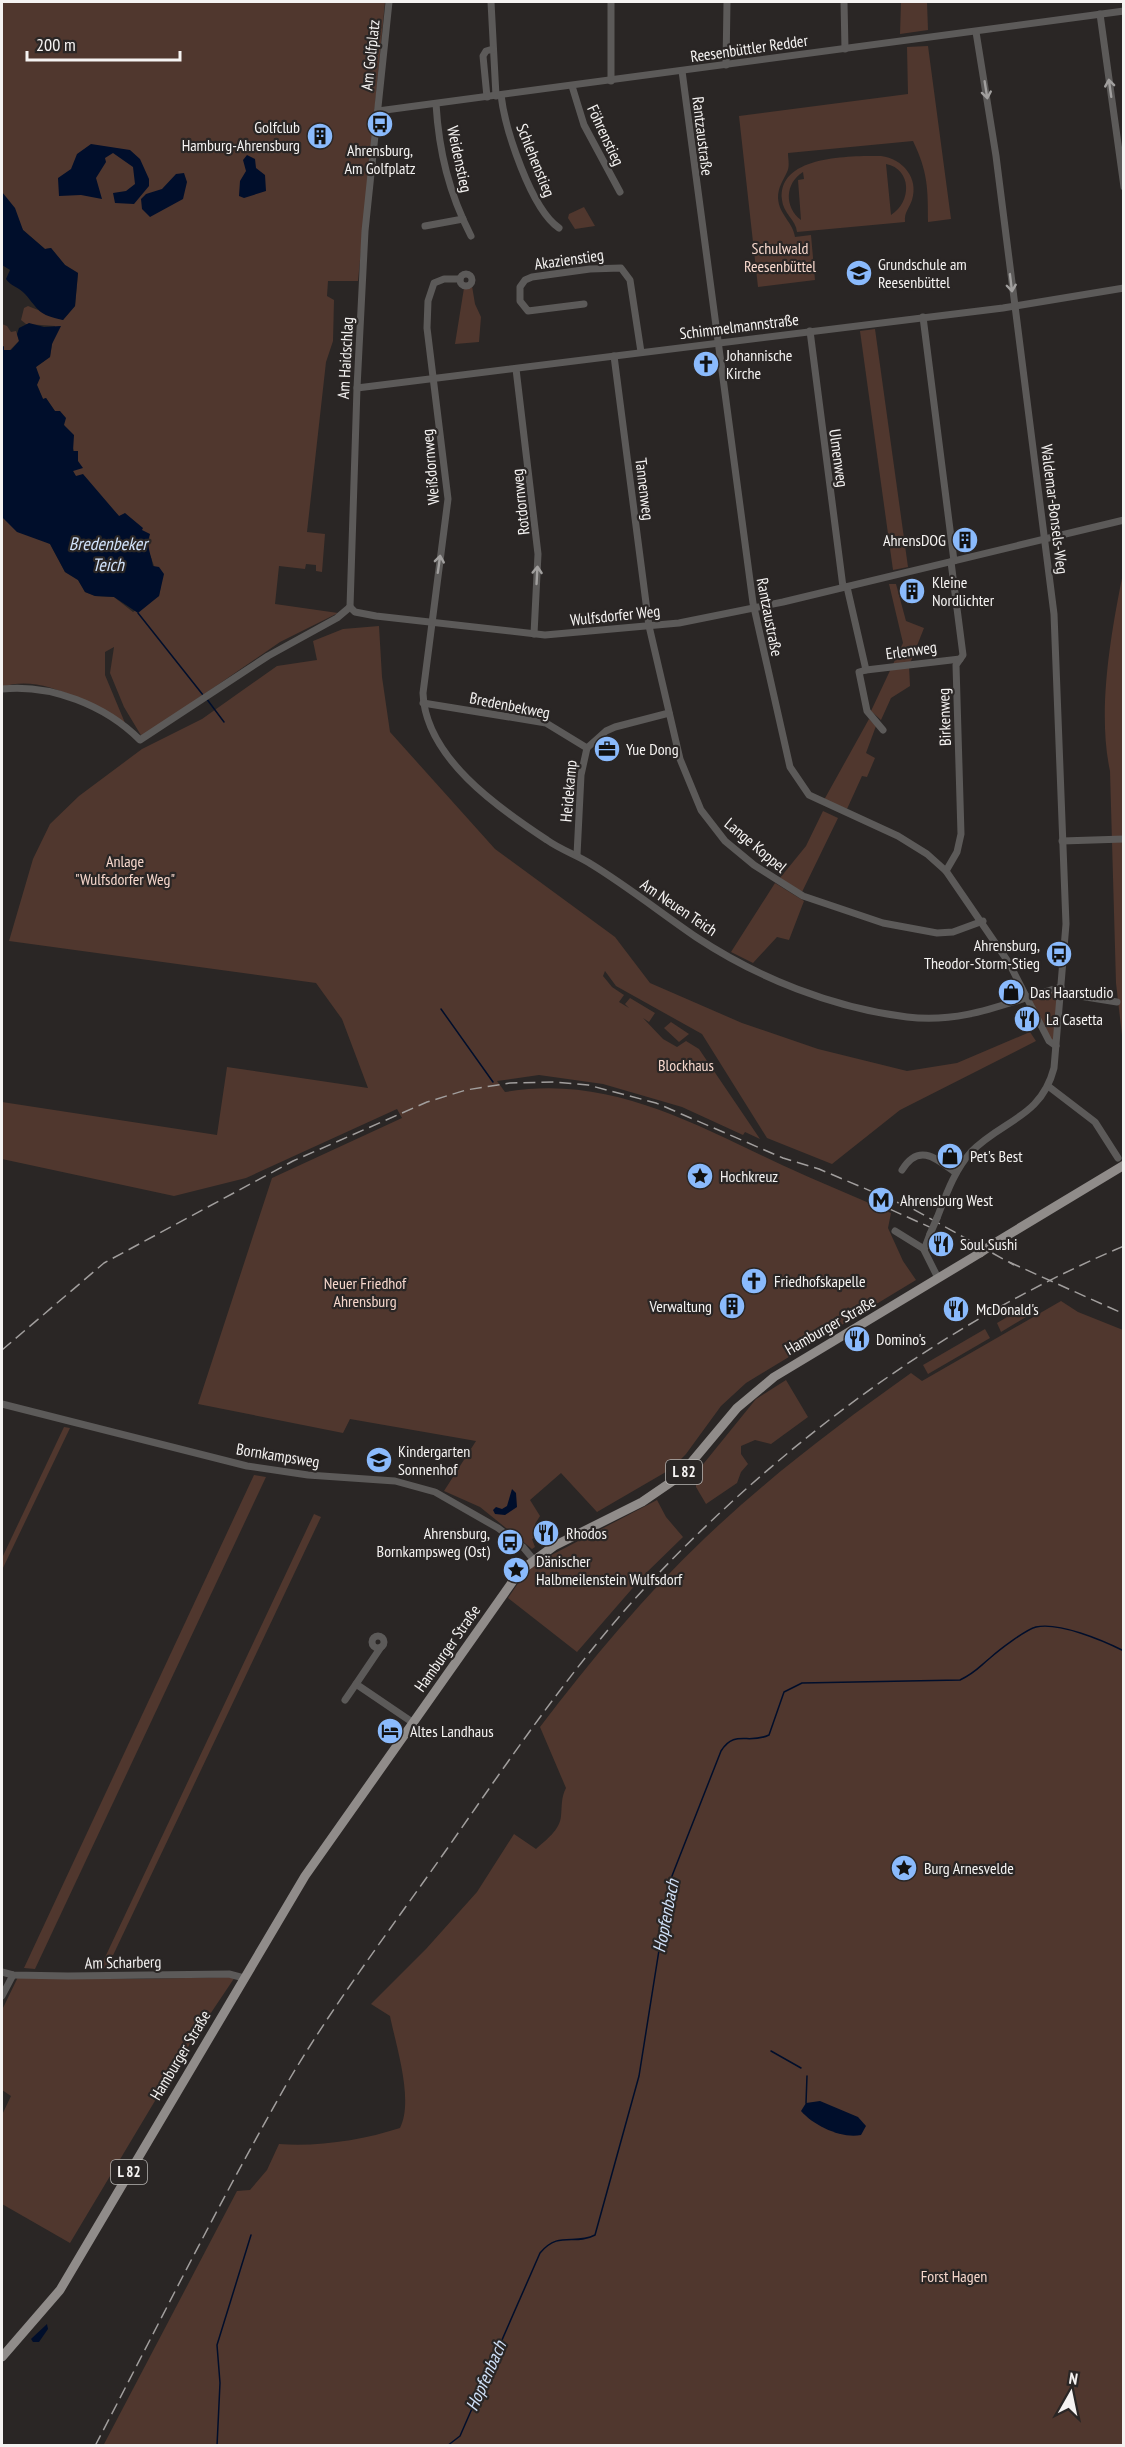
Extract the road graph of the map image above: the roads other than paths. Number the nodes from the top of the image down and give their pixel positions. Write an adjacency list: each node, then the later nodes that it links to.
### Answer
1 (389, 2): 18 (street, Am Golfplatz)
2 (491, 2): 10 (street, Schlehenstieg)
3 (611, 2): 13 (street)
4 (727, 2): 11 (street)
5 (844, 2): 9 (street)
6 (1124, 11): 7 (street, Reesenbüttler Redder)
7 (1100, 14): 8 (street, Reesenbüttler Redder); 19 (street, one-way to 7)
8 (976, 32): 9 (street, Reesenbüttler Redder); 28 (street, Waldemar-Bonsels-Weg, one-way to 28)
9 (844, 48): 11 (street, Reesenbüttler Redder)
10 (493, 49): 15 (street, Schlehenstieg); 16 (street)
11 (726, 65): 12 (street, Reesenbüttler Redder)
12 (682, 71): 13 (street, Reesenbüttler Redder); 31 (street, Rantzaustraße)
13 (610, 81): 14 (street, Reesenbüttler Redder)
14 (572, 86): 15 (street, Reesenbüttler Redder); 20 (street, Föhrenstieg)
15 (498, 96): 16 (street, Reesenbüttler Redder); 23 (street, Schlehenstieg)
16 (487, 97): 17 (street, Reesenbüttler Redder)
17 (436, 104): 18 (street, Reesenbüttler Redder); 21 (street, Weidenstieg)
18 (378, 111): 36 (street, Am Haidschlag)
19 (1124, 187)
20 (620, 192)
21 (462, 219): 22 (street); 24 (street, Weidenstieg)
22 (425, 226)
23 (559, 228)
24 (471, 236)
25 (460, 279): 35 (street, Weißdornweg)
26 (1124, 288): 28 (street, Schimmelmannstraße)
27 (584, 304): 32 (street, Akazienstieg)
28 (1014, 307): 29 (street, Schimmelmannstraße); 38 (street, Waldemar-Bonsels-Weg)
29 (923, 317): 30 (street, Schimmelmannstraße); 39 (street, Birkenweg)
30 (810, 332): 31 (street, Schimmelmannstraße); 40 (street, Ulmenweg)
31 (717, 342): 32 (street, Schimmelmannstraße); 42 (street, Rantzaustraße)
32 (641, 352): 33 (street, Schimmelmannstraße)
33 (614, 356): 34 (street, Schimmelmannstraße); 44 (street, Tannenweg)
34 (516, 369): 35 (street, Schimmelmannstraße); 45 (street, Rotdornweg, one-way to 34)
35 (434, 380): 36 (street, Schimmelmannstraße); 43 (street, Weißdornweg, one-way to 35)
36 (357, 388): 41 (street, Am Haidschlag)
37 (1124, 520): 38 (street, Wulfsdorfer Weg)
38 (1045, 539): 39 (street, Wulfsdorfer Weg); 54 (street, Waldemar-Bonsels-Weg)
39 (953, 562): 40 (street, Wulfsdorfer Weg); 46 (street, Birkenweg)
40 (845, 587): 42 (street, Wulfsdorfer Weg); 47 (street, Ulmenweg)
41 (350, 607): 43 (street, Wulfsdorfer Weg); 48 (street)
42 (753, 609): 44 (street, Wulfsdorfer Weg); 56 (street, Rantzaustraße)
43 (431, 622): 45 (street, Wulfsdorfer Weg); 49 (street, Am Neuen Teich)
44 (649, 626): 45 (street, Wulfsdorfer Weg); 50 (street, Lange Koppel)
45 (534, 634)
46 (960, 659): 47 (street, Erlenweg); 56 (street, Birkenweg)
47 (866, 670): 51 (street, Ulmenweg)
48 (2, 689)
49 (423, 703): 52 (street, Bredenbekweg); 55 (street, Am Neuen Teich)
50 (669, 713): 52 (street, Heidekamp); 57 (street, Lange Koppel)
51 (883, 730)
52 (587, 748): 55 (street, Heidekamp)
53 (1124, 839): 54 (street)
54 (1062, 841): 58 (street, Waldemar-Bonsels-Weg)
55 (577, 855): 59 (street, Am Neuen Teich)
56 (946, 871): 57 (street, Rantzaustraße)
57 (983, 921): 59 (street, Rantzaustraße)
58 (1061, 990): 59 (street, Am Neuen Teich); 60 (street); 61 (street, Waldemar-Bonsels-Weg)
59 (1026, 997): 61 (street, Rantzaustraße)
60 (1117, 1002)
61 (1056, 1046): 62 (street, Waldemar-Bonsels-Weg)
62 (1048, 1086): 63 (street); 65 (street, Waldemar-Bonsels-Weg)
63 (1121, 1162): 68 (main road, Hamburger Straße / L 82, bridge)
64 (902, 1170): 65 (street)
65 (956, 1173): 67 (street, Waldemar-Bonsels-Weg, bridge)
66 (895, 1231): 67 (street)
67 (924, 1249): 68 (street)
68 (938, 1278): 70 (main road, Hamburger Straße / L 82)
69 (2, 1404): 70 (street, Bornkampsweg)
70 (533, 1559): 74 (main road, Hamburger Straße / L 82)
71 (381, 1647): 72 (street)
72 (356, 1684): 73 (street); 74 (street)
73 (345, 1700)
74 (412, 1722): 77 (main road, Hamburger Straße / L 82)
75 (2, 1972): 76 (street, Am Scharberg)
76 (13, 1976): 77 (street, Am Scharberg); 78 (street)
77 (244, 1978): 79 (main road, Hamburger Straße / L 82)
78 (2, 1996)
79 (2, 2356)

